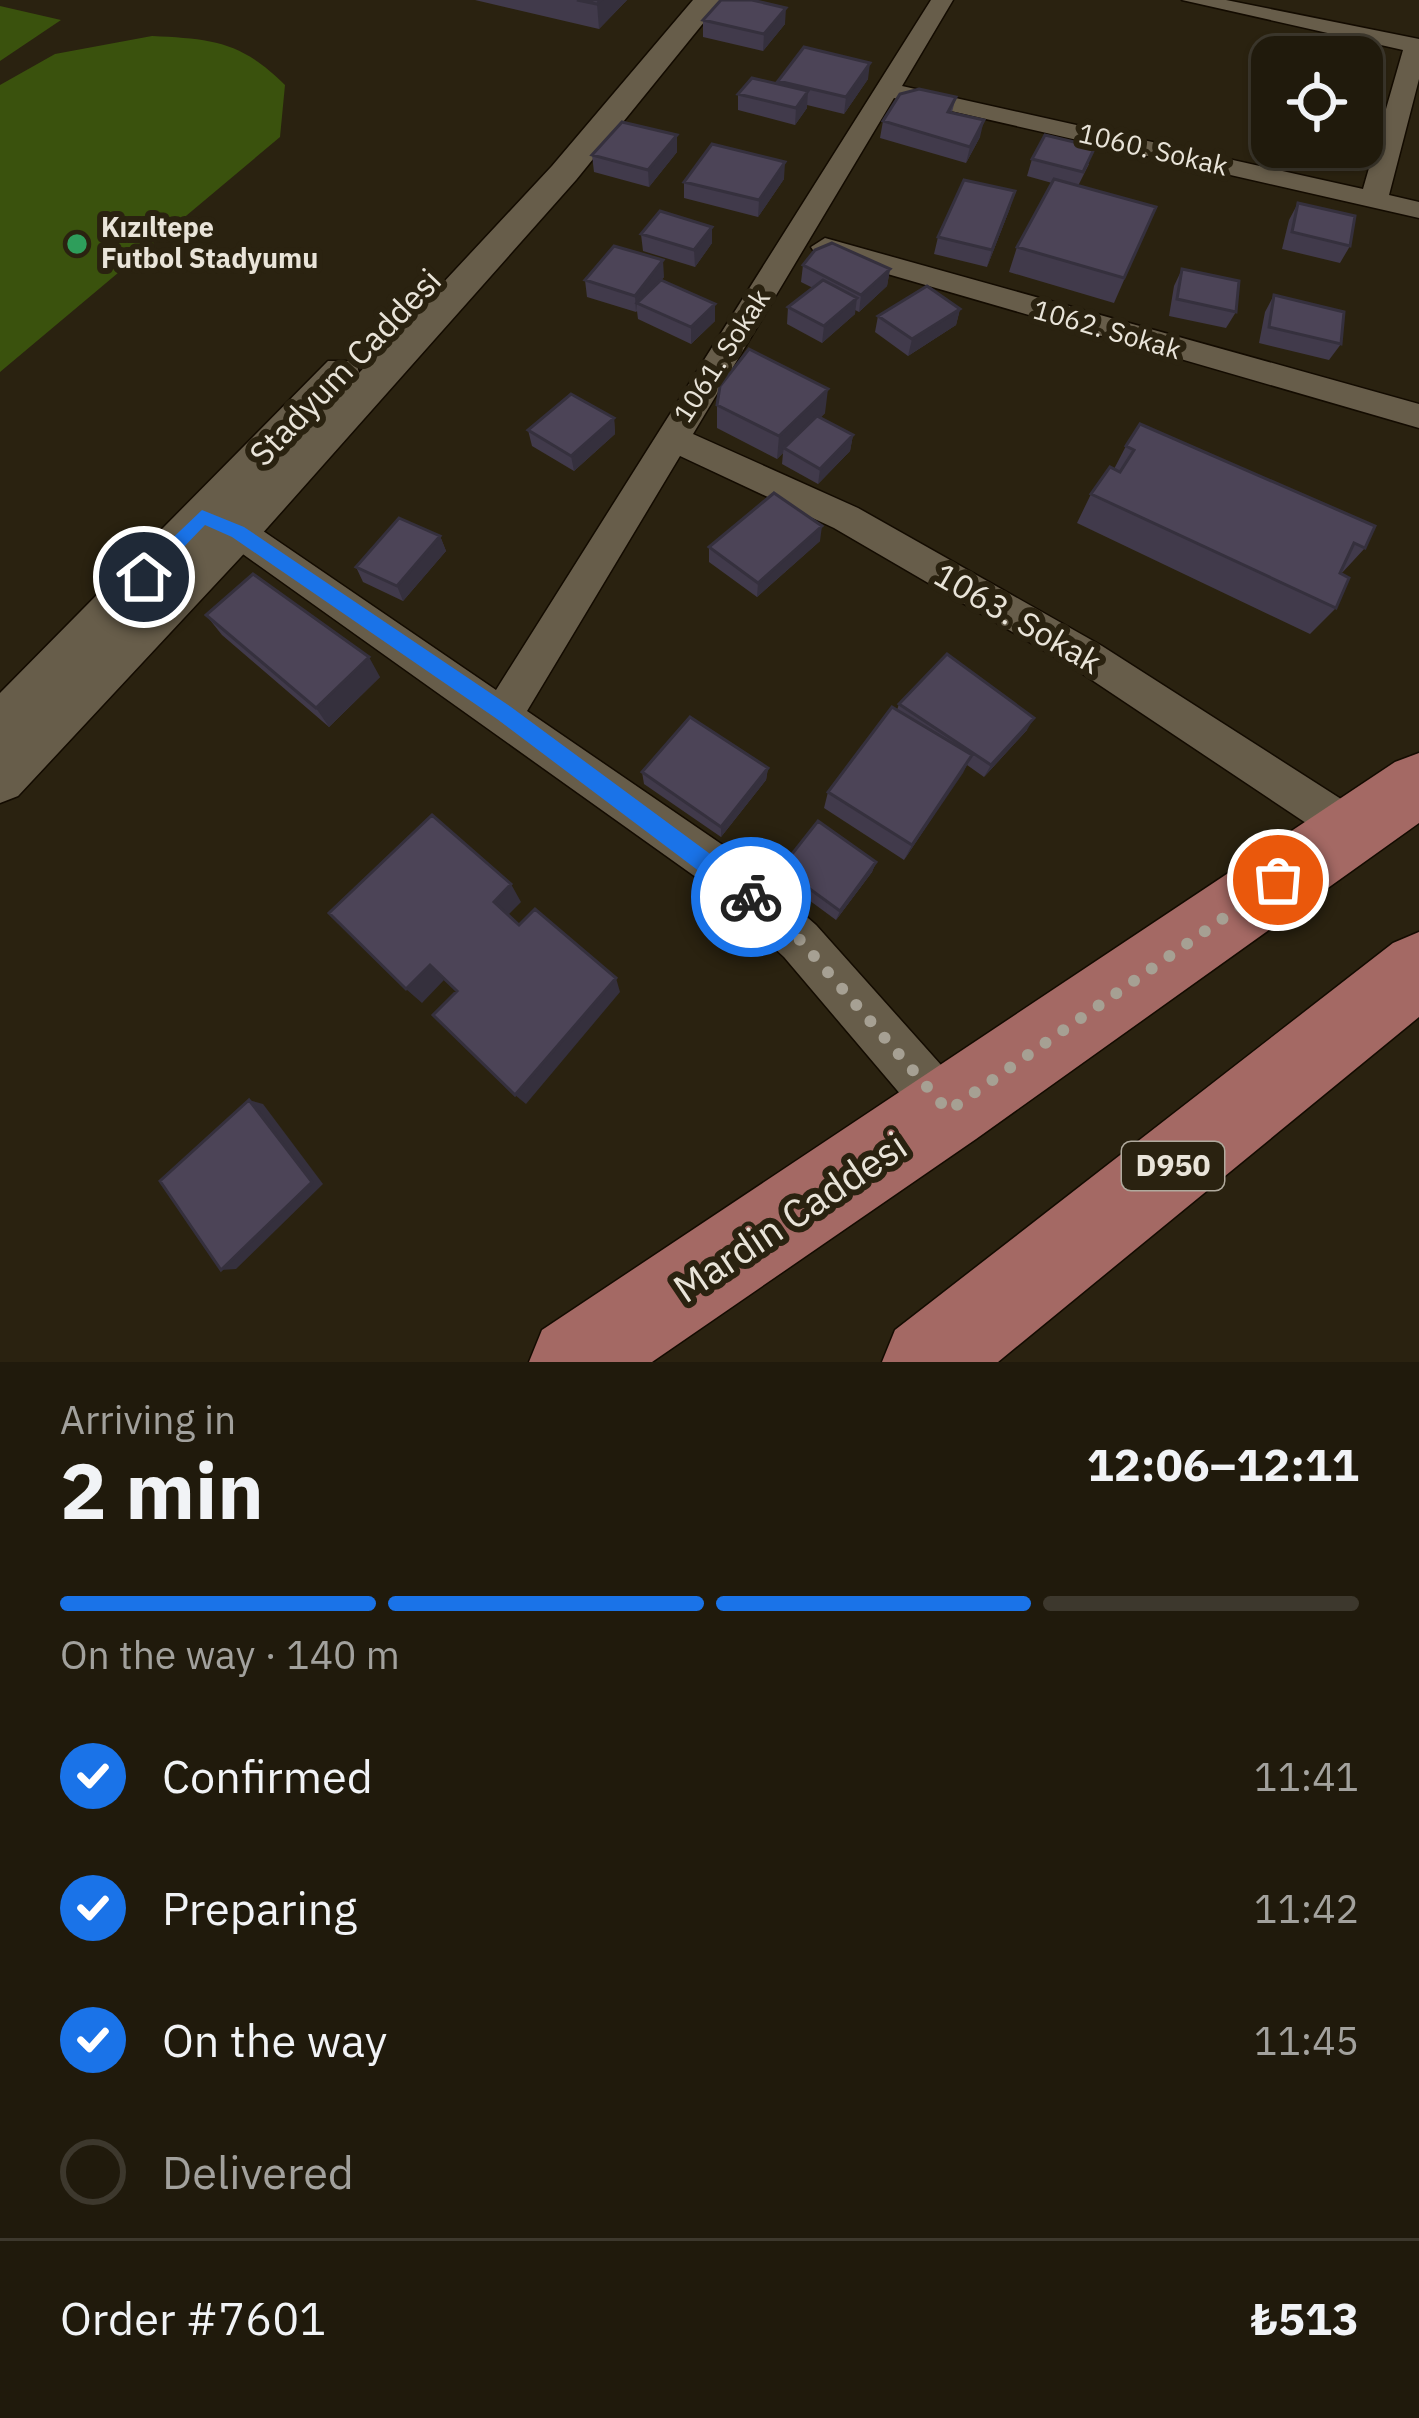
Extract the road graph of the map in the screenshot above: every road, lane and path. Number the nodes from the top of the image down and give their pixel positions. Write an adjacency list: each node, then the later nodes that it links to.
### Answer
1 (683, 0): 13 (street, Stadyum Caddesi)
2 (708, 0): 13 (street)
3 (942, 0): 7 (street, 1061. Sokak)
4 (1193, 0): 5 (street)
5 (1263, 7): 6 (street)
6 (1417, 45): 8 (street)
7 (887, 90): 8 (street, 1060. Sokak); 10 (street, 1061. Sokak)
8 (1373, 200): 9 (street, 1060. Sokak)
9 (1419, 210)
10 (797, 238): 11 (street, 1062. Sokak); 12 (street, 1061. Sokak)
11 (1419, 416)
12 (669, 437): 14 (street, 1061. Sokak); 18 (street, 1063. Sokak)
13 (220, 524): 14 (street); 15 (street, Stadyum Caddesi); 16 (street)
14 (504, 713): 20 (street)
15 (0, 726)
16 (0, 781)
17 (1419, 784): 18 (highway, Mardin Caddesi)
18 (1351, 829): 20 (highway, Mardin Caddesi)
19 (1419, 969): 22 (highway, D950)
20 (948, 1111): 21 (highway, Mardin Caddesi)
21 (574, 1362)
22 (928, 1362)

